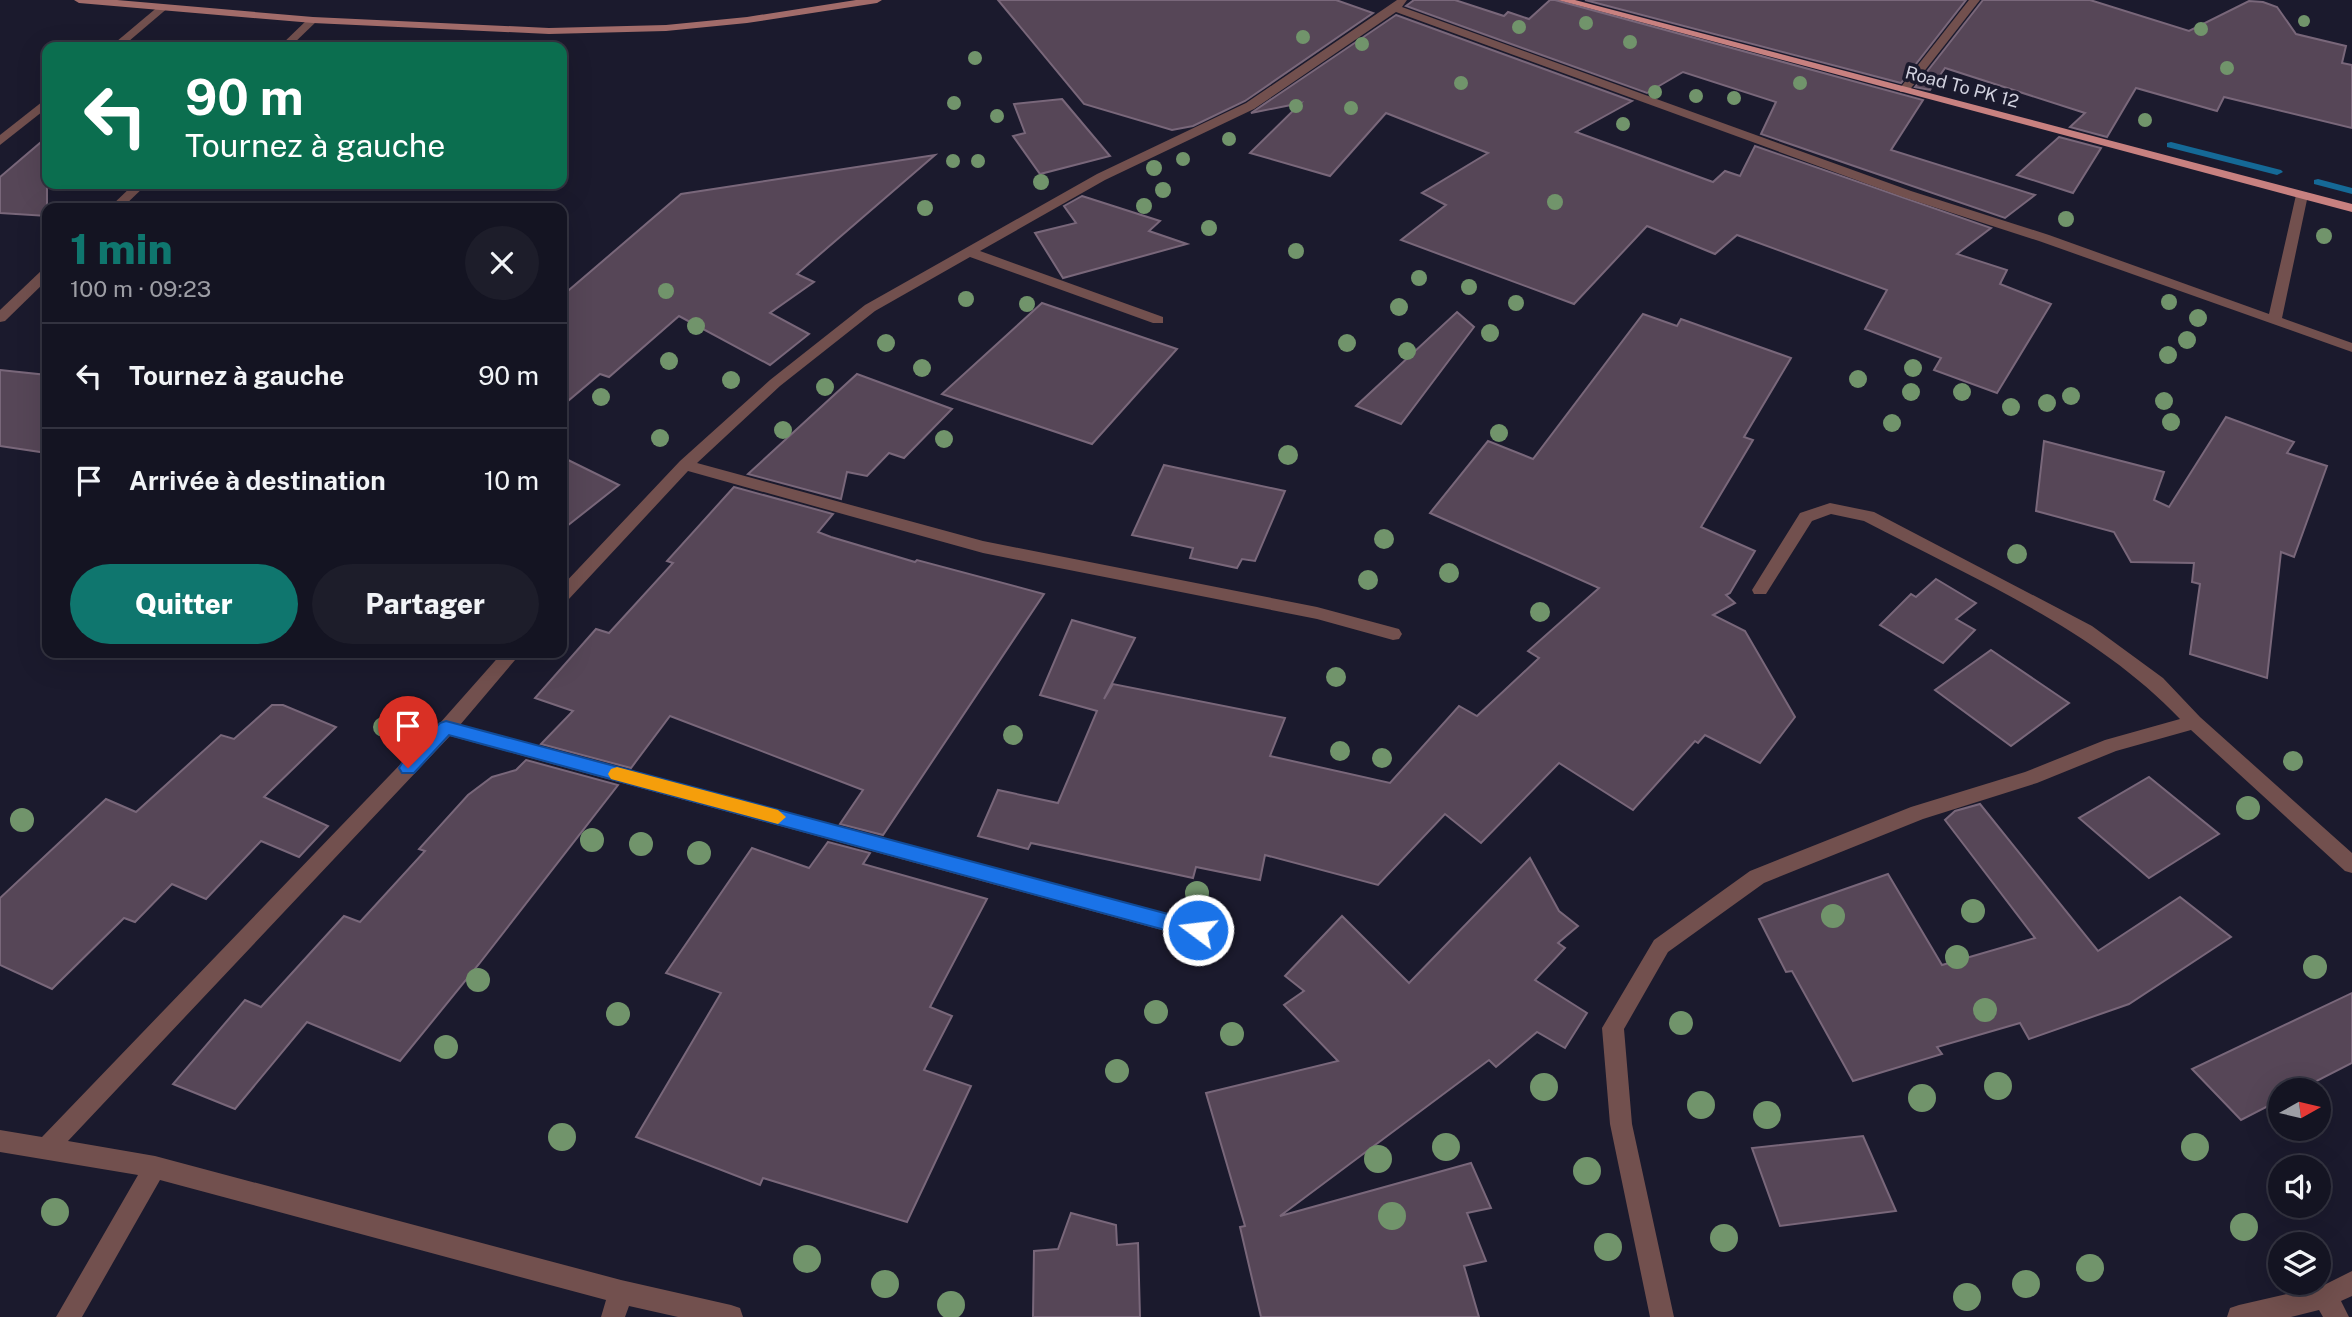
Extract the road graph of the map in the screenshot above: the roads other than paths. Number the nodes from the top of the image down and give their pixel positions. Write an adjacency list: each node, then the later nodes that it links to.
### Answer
1 (79, 0): 6 (main road)
2 (877, 0): 7 (main road)
3 (1563, 0): 10 (main road, Road To PK 12)
4 (1975, 0): 10 (street)
5 (1399, 4): 17 (street); 21 (street)
6 (164, 7): 7 (main road); 8 (street)
7 (313, 20): 9 (street)
8 (121, 42)
9 (289, 42)
10 (1904, 90): 14 (main road, Road To PK 12)
11 (42, 106): 12 (street)
12 (0, 141)
13 (136, 189): 15 (street)
14 (2302, 195): 16 (main road, Road To PK 12); 21 (street)
15 (120, 203)
16 (2352, 208)
17 (967, 251): 20 (street); 23 (street)
18 (42, 278): 19 (street)
19 (0, 318)
20 (1158, 320)
21 (2276, 320): 22 (street)
22 (2352, 348)
23 (685, 465): 25 (street); 26 (street)
24 (1760, 590): 28 (street)
25 (567, 591)
26 (1393, 634)
27 (508, 658): 29 (street)
28 (2194, 722): 30 (street); 41 (street)
29 (446, 728): 31 (street); 33 (street)
30 (2352, 865)
31 (1198, 930)
32 (0, 1141): 33 (street)
33 (48, 1147): 34 (street)
34 (155, 1167): 36 (street); 38 (street)
35 (2352, 1283): 37 (street)
36 (621, 1292): 39 (street); 40 (street)
37 (2331, 1307): 42 (street)
38 (68, 1317)
39 (613, 1317)
40 (731, 1317)
41 (1662, 1317)
42 (2239, 1317)

